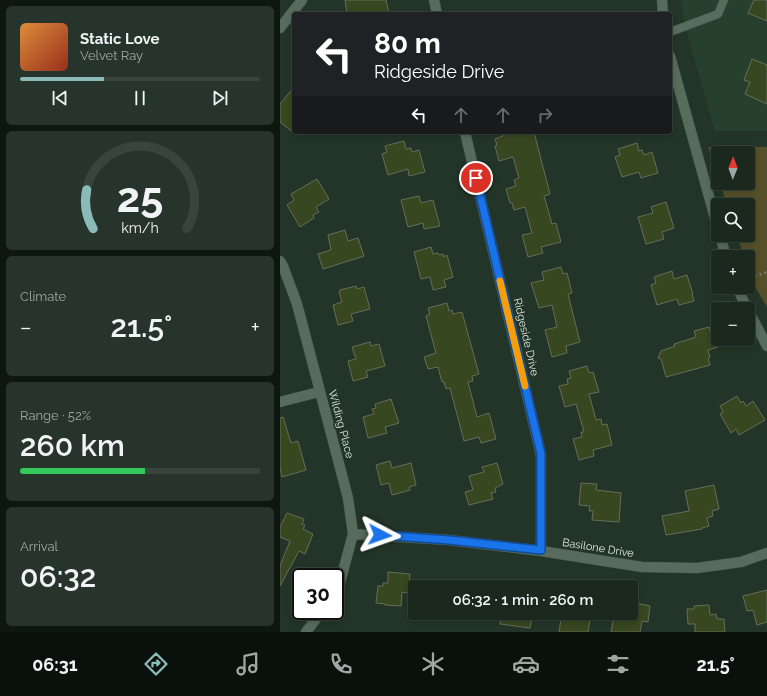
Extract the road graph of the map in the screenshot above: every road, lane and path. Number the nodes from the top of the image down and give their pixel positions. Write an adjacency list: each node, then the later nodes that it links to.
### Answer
1 (302, 0): 5 (street)
2 (434, 0): 6 (street)
3 (662, 0): 7 (street)
4 (724, 0): 10 (lane)
5 (293, 12)
6 (437, 12)
7 (663, 12)
8 (292, 13): 9 (street)
9 (280, 28)
10 (672, 31)
11 (672, 63): 13 (street)
12 (465, 134): 22 (street, Ridgeside Drive)
13 (711, 203)
14 (280, 261): 19 (street, Wilding Place)
15 (767, 272): 16 (path)
16 (755, 276)
17 (755, 323): 18 (street)
18 (767, 346)
19 (319, 392): 20 (street); 21 (street, Wilding Place)
20 (280, 402)
21 (353, 534): 22 (street, Basilone Drive); 24 (street, Wilding Place)
22 (541, 550): 23 (street, Basilone Drive)
23 (767, 553)
24 (344, 568)
25 (315, 620): 26 (street)
26 (306, 632)

